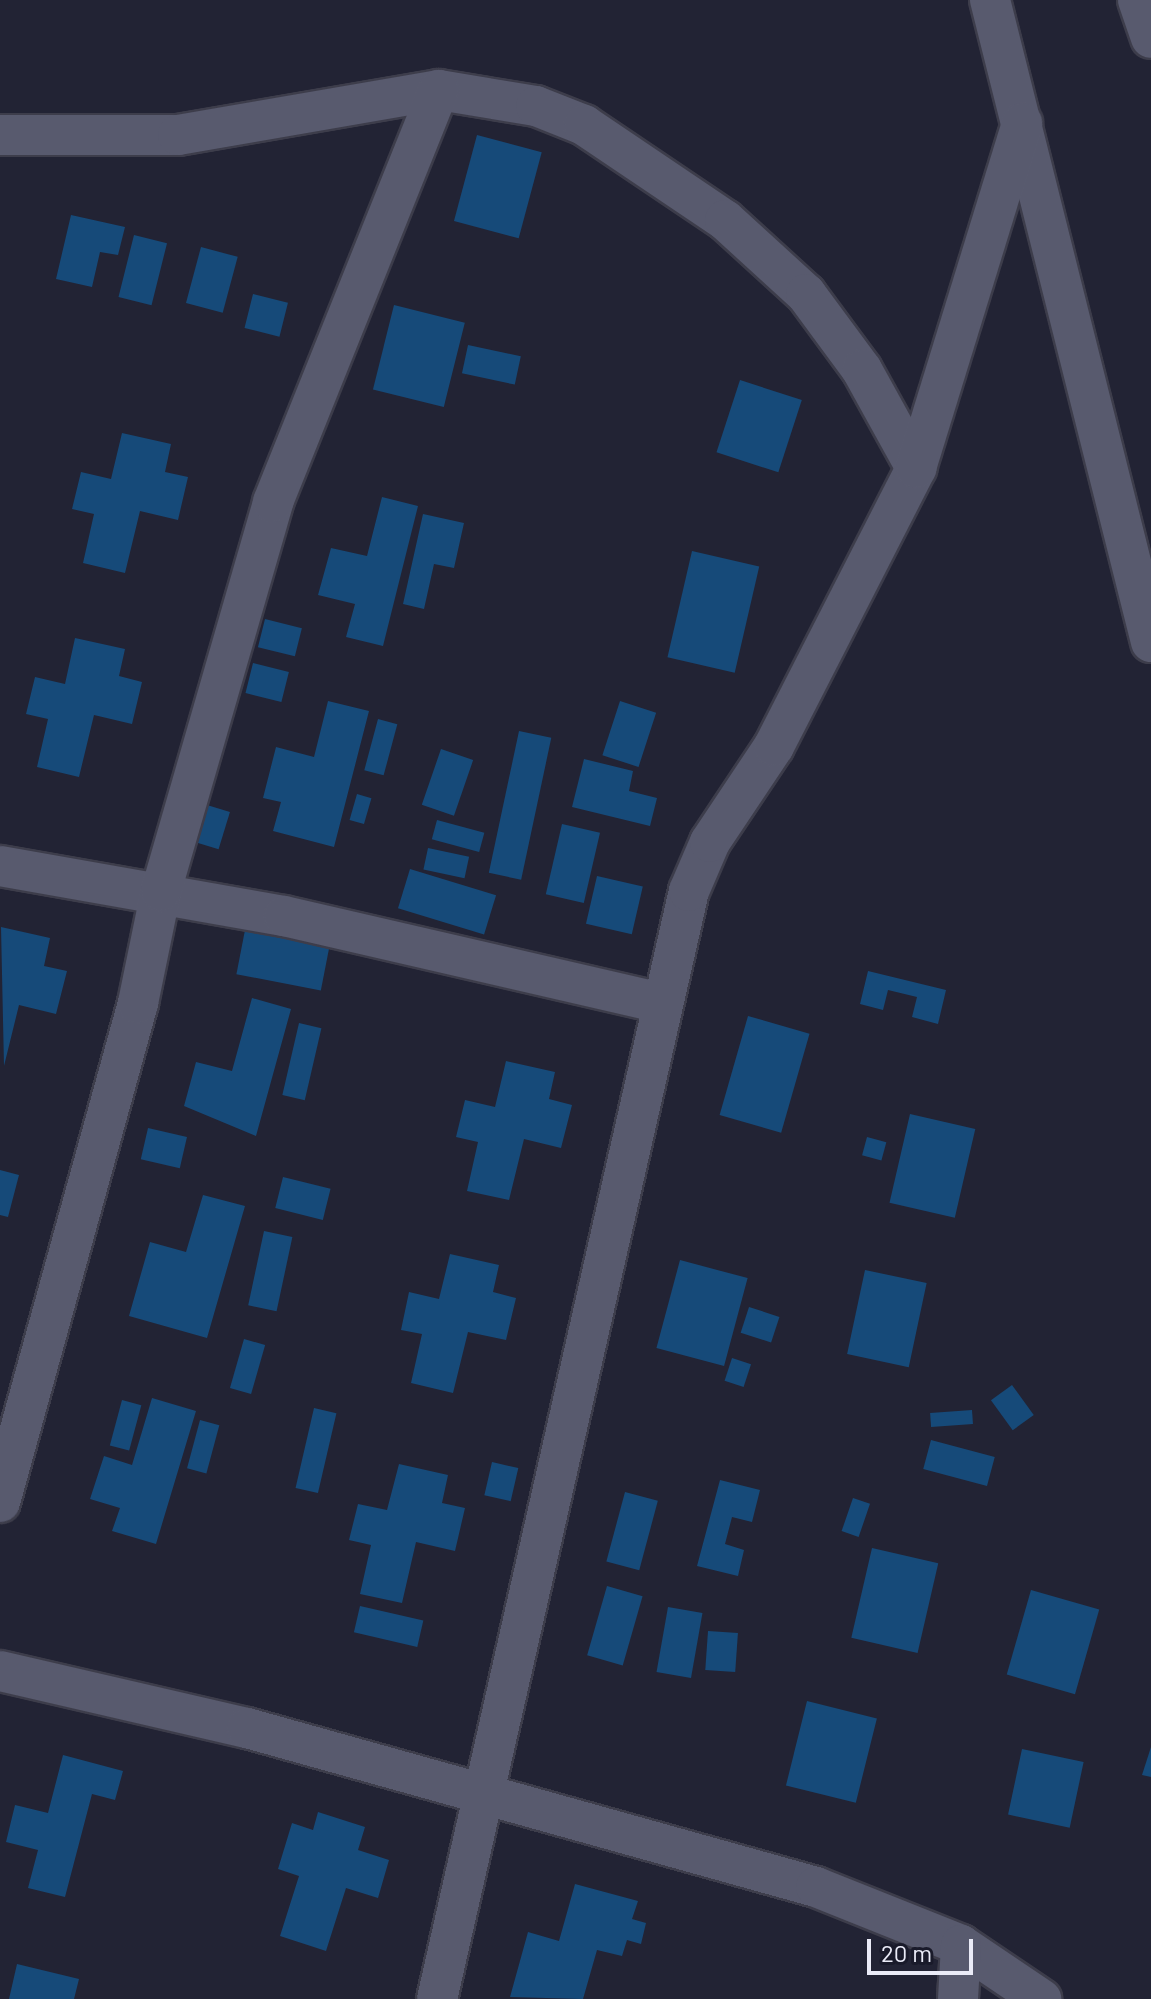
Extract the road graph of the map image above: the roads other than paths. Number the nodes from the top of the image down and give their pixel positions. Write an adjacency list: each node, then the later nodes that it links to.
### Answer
1 (990, 0): 5 (street)
2 (1138, 0): 3 (street)
3 (1151, 38)
4 (439, 90): 6 (street); 7 (street); 10 (street)
5 (1022, 123): 7 (street); 8 (street)
6 (0, 135)
7 (916, 468): 11 (street)
8 (1151, 642)
9 (0, 866): 10 (street)
10 (161, 891): 11 (street); 12 (street)
11 (660, 1003): 14 (street)
12 (0, 1502)
13 (0, 1672): 14 (street)
14 (485, 1792): 15 (street); 16 (street)
15 (961, 1945): 17 (street); 18 (street)
16 (437, 1999)
17 (958, 1999)
18 (1041, 1999)

